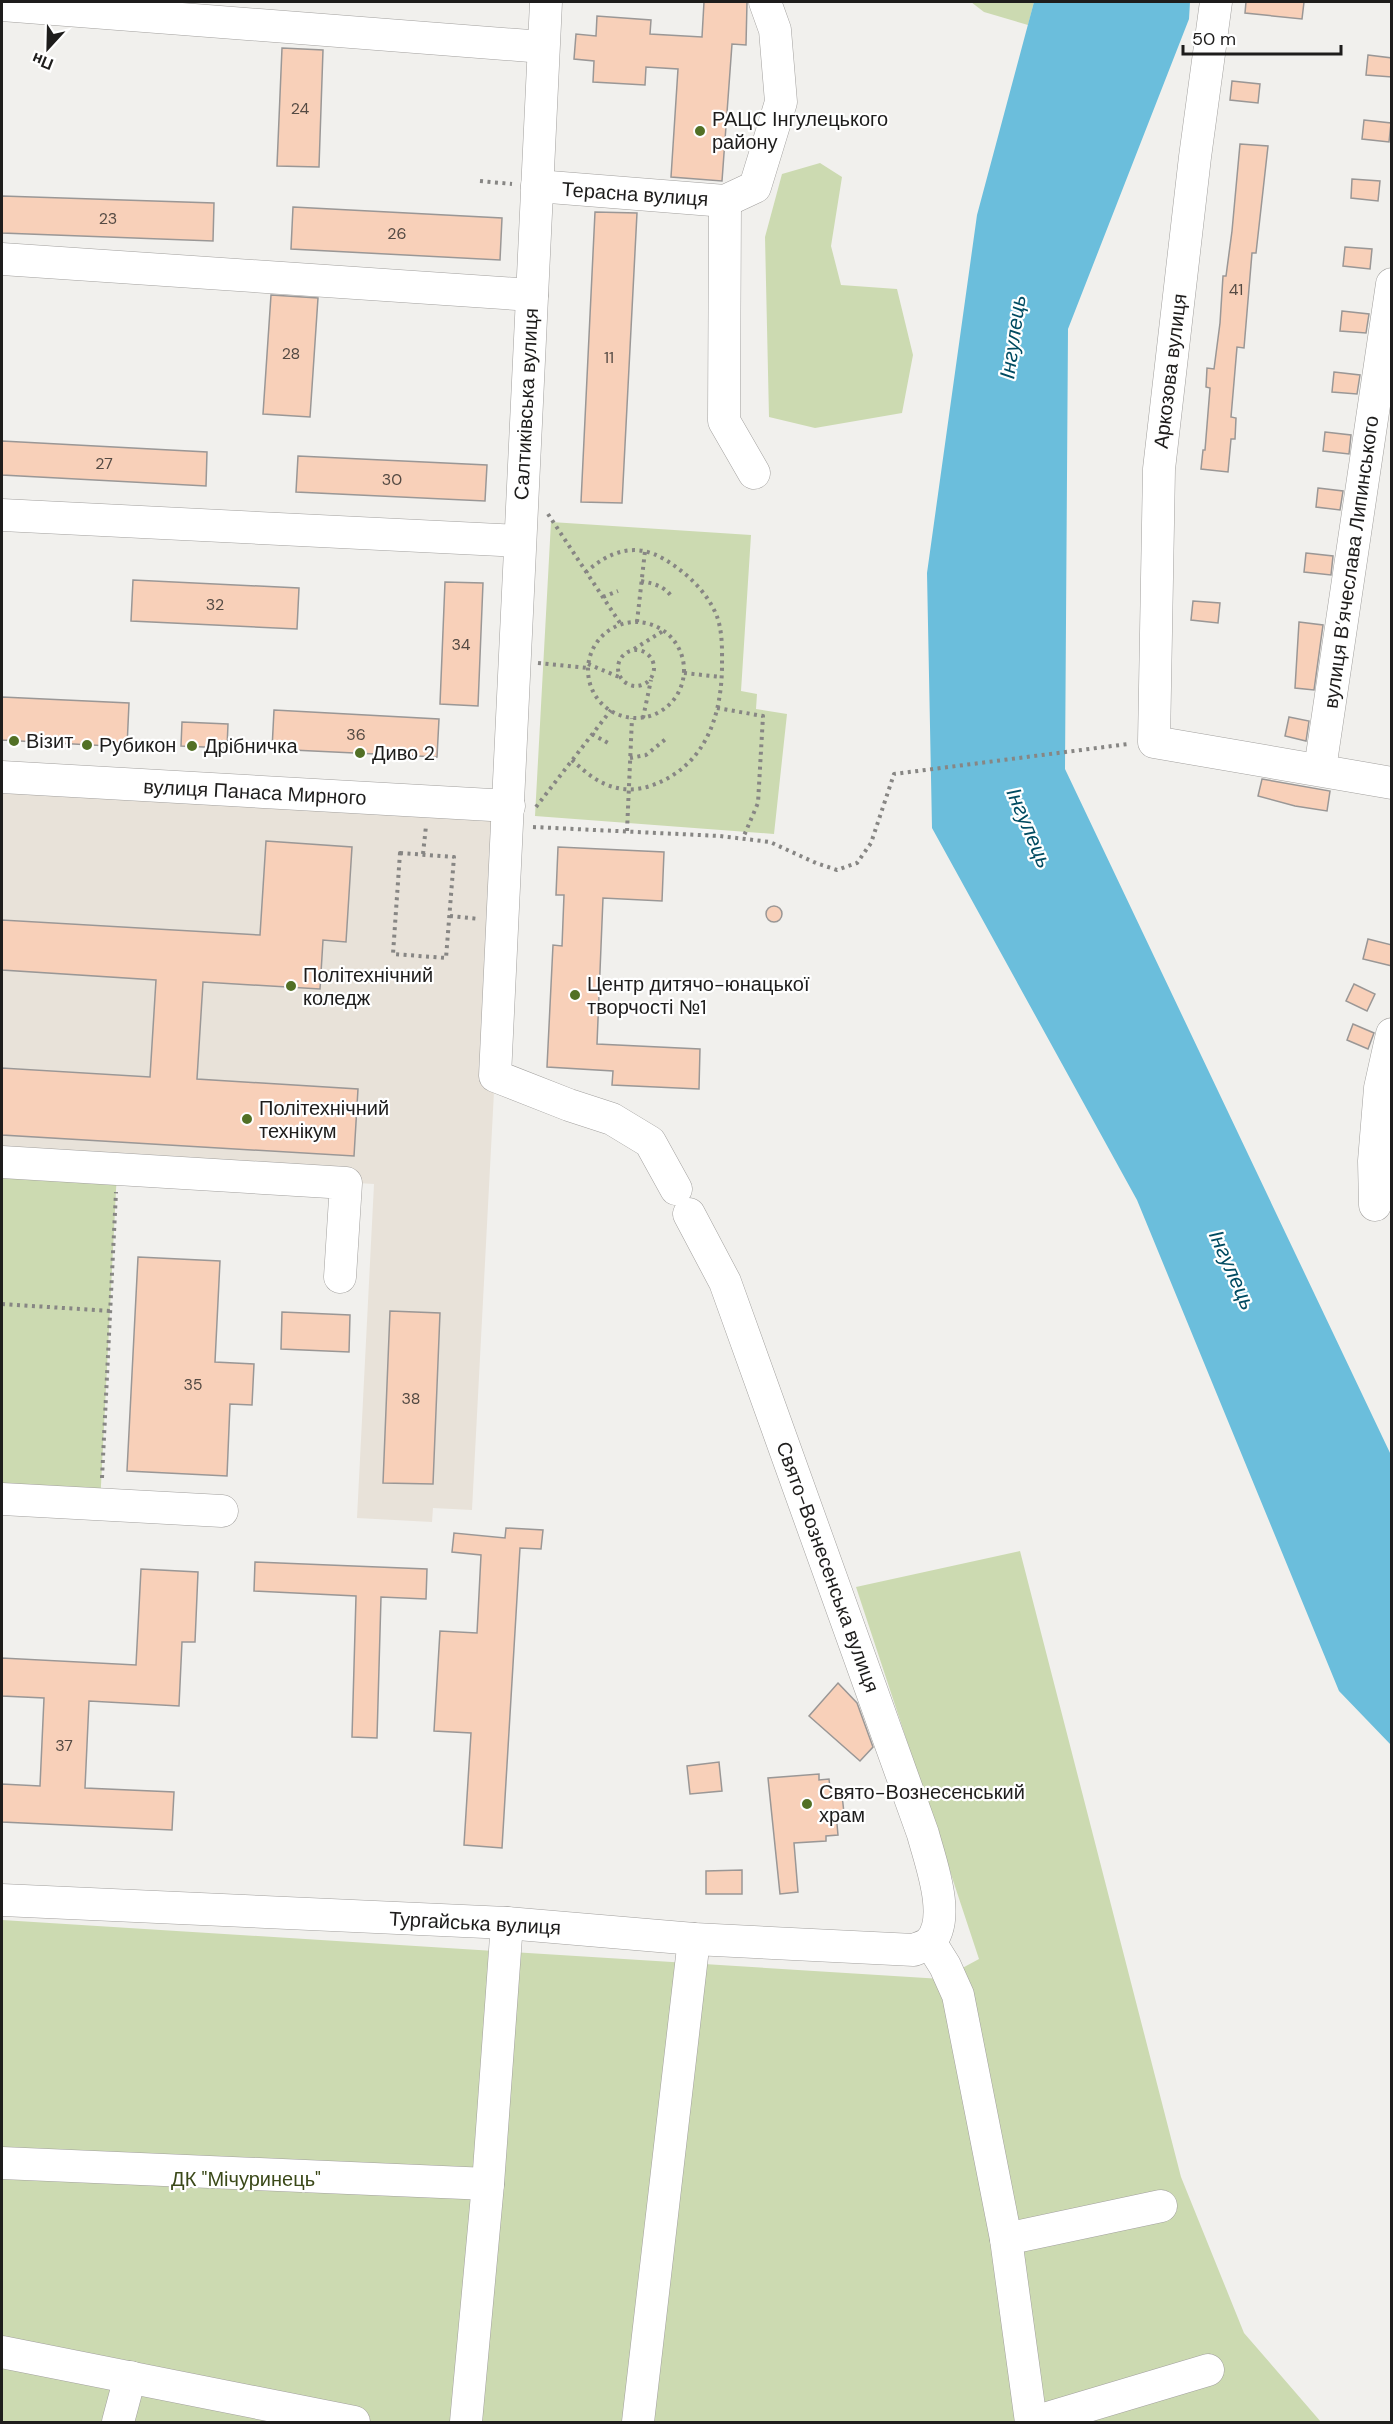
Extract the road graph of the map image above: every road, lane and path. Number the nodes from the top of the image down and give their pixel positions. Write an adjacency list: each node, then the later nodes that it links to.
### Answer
1 (546, 2): 5 (street, Салтиківська вулиця)
2 (765, 2): 8 (street, Терасна вулиця)
3 (1216, 2): 39 (street, Аркозова вулиця)
4 (2, 5): 5 (street)
5 (543, 47): 7 (street, Салтиківська вулиця)
6 (480, 181): 7 (path)
7 (537, 186): 8 (street, Терасна вулиця); 11 (street, Салтиківська вулиця)
8 (725, 201): 12 (street)
9 (2, 259): 11 (street)
10 (1392, 284): 42 (street, вулиця В’ячеслава Липинського)
11 (532, 295): 15 (street, Салтиківська вулиця)
12 (754, 473)
13 (546, 511): 17 (path)
14 (2, 515): 15 (street)
15 (519, 541): 46 (street, Салтиківська вулиця)
16 (645, 550): 17 (path); 18 (path); 29 (path)
17 (586, 572): 20 (path)
18 (641, 581): 21 (path); 22 (path)
19 (618, 591): 20 (path)
20 (603, 597): 23 (path)
21 (672, 597)
22 (637, 622): 23 (path); 24 (path)
23 (620, 623): 27 (path)
24 (663, 630): 25 (path); 28 (path)
25 (633, 650): 30 (path); 31 (path)
26 (537, 663): 27 (path)
27 (588, 666): 30 (path); 33 (path)
28 (684, 673): 29 (path); 35 (path)
29 (721, 677): 32 (path)
30 (620, 678): 31 (path)
31 (651, 679): 35 (path)
32 (717, 708): 45 (path); 48 (path)
33 (611, 710): 34 (path); 36 (path)
34 (632, 718): 35 (path); 40 (path)
35 (643, 718)
36 (592, 734): 38 (path); 41 (path)
37 (667, 738): 40 (path)
38 (608, 742)
39 (1154, 742): 42 (street); 48 (path)
40 (630, 758): 45 (path)
41 (572, 760): 45 (path); 46 (path)
42 (1320, 770): 44 (street)
43 (2, 777): 46 (street, вулиця Панаса Мирного)
44 (1392, 783)
45 (629, 790): 47 (path)
46 (515, 814): 47 (path); 62 (street, Свято-Вознесенська вулиця)
47 (627, 831): 48 (path)
48 (743, 838)
49 (454, 857): 49 (path)
50 (1392, 1034): 53 (street)
51 (2, 1162): 52 (street)
52 (117, 1171): 54 (street); 56 (path)
53 (1375, 1205)
54 (339, 1277)
55 (2, 1304): 56 (path)
56 (110, 1311): 58 (path)
57 (2, 1499): 58 (street)
58 (100, 1504): 59 (street)
59 (222, 1511)
60 (2, 1900): 61 (street, Тургайська вулиця)
61 (507, 1923): 63 (street, Тургайська вулиця); 65 (street)
62 (934, 1935): 63 (street, Тургайська вулиця); 67 (street)
63 (694, 1939): 75 (street)
64 (2, 2163): 65 (street)
65 (488, 2184): 74 (street)
66 (1161, 2206): 67 (street)
67 (1006, 2239): 76 (street)
68 (2, 2352): 70 (street)
69 (1208, 2370): 76 (street)
70 (130, 2377): 71 (street); 72 (street)
71 (293, 2416): 73 (street)
72 (118, 2422)
73 (354, 2422)
74 (466, 2422)
75 (638, 2422)
76 (1033, 2422)

